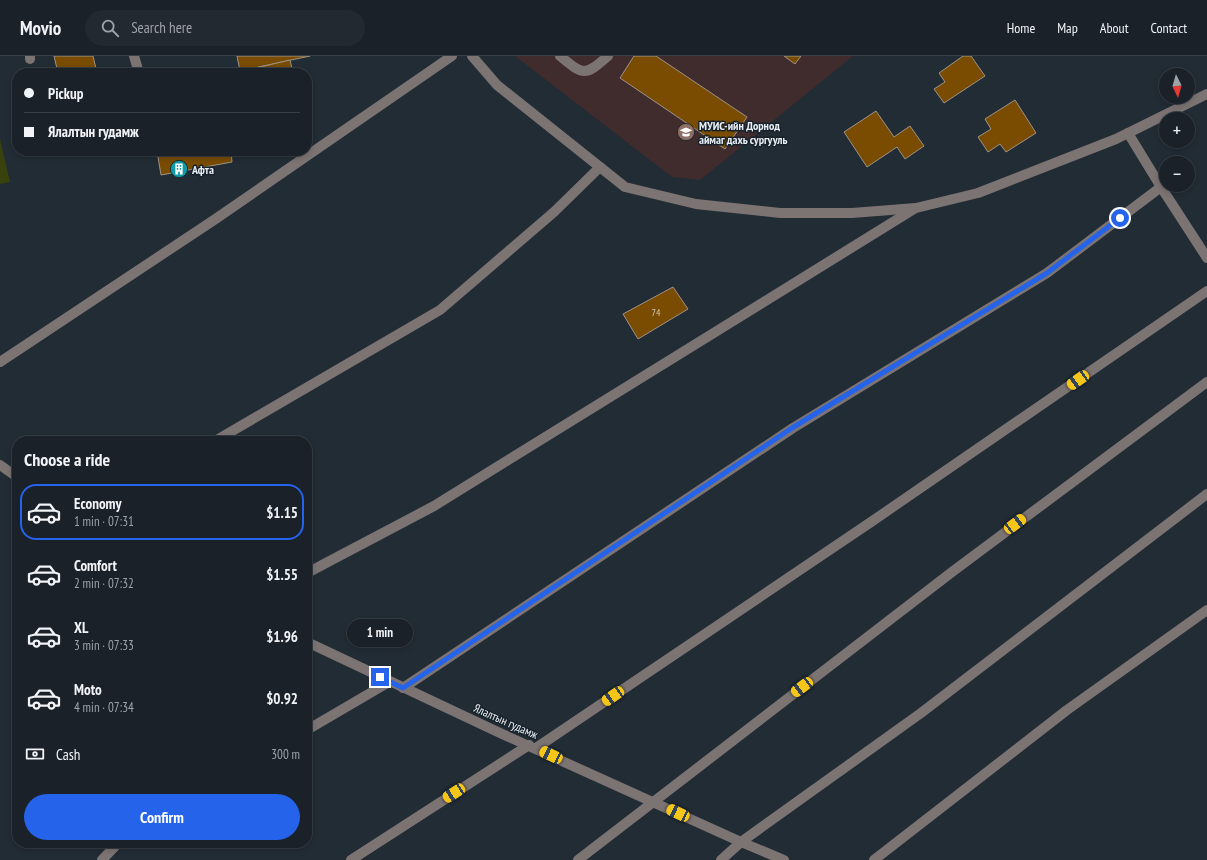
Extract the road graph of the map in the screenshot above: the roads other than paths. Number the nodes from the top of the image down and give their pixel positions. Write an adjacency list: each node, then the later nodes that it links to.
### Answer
1 (134, 56): 6 (street)
2 (452, 56): 9 (street)
3 (472, 56): 11 (street)
4 (560, 56): 5 (street)
5 (608, 56)
6 (137, 68)
7 (1207, 94): 8 (street)
8 (1128, 133): 12 (street); 15 (street)
9 (312, 152)
10 (307, 156): 18 (street)
11 (600, 167): 15 (street); 20 (street)
12 (1159, 184)
13 (1159, 189): 28 (street)
14 (1164, 192): 16 (street)
15 (916, 208): 24 (street)
16 (1207, 258)
17 (1207, 291): 30 (street)
18 (0, 362)
19 (1207, 382): 31 (street)
20 (224, 436)
21 (0, 465): 22 (street)
22 (12, 473)
23 (1207, 494): 32 (street)
24 (312, 570)
25 (1207, 610): 39 (street)
26 (312, 644): 27 (street, Ялалтын гудамж)
27 (389, 682): 28 (street, Ялалтын гудамж); 29 (street)
28 (403, 688): 30 (street, Ялалтын гудамж)
29 (312, 727)
30 (533, 747): 31 (street, Ялалтын гудамж); 35 (street)
31 (652, 802): 32 (street, Ялалтын гудамж); 36 (street)
32 (741, 842): 37 (street); 38 (street, Ялалтын гудамж)
33 (113, 848): 34 (street)
34 (102, 860)
35 (351, 860)
36 (578, 860)
37 (721, 860)
38 (784, 860)
39 (874, 860)

